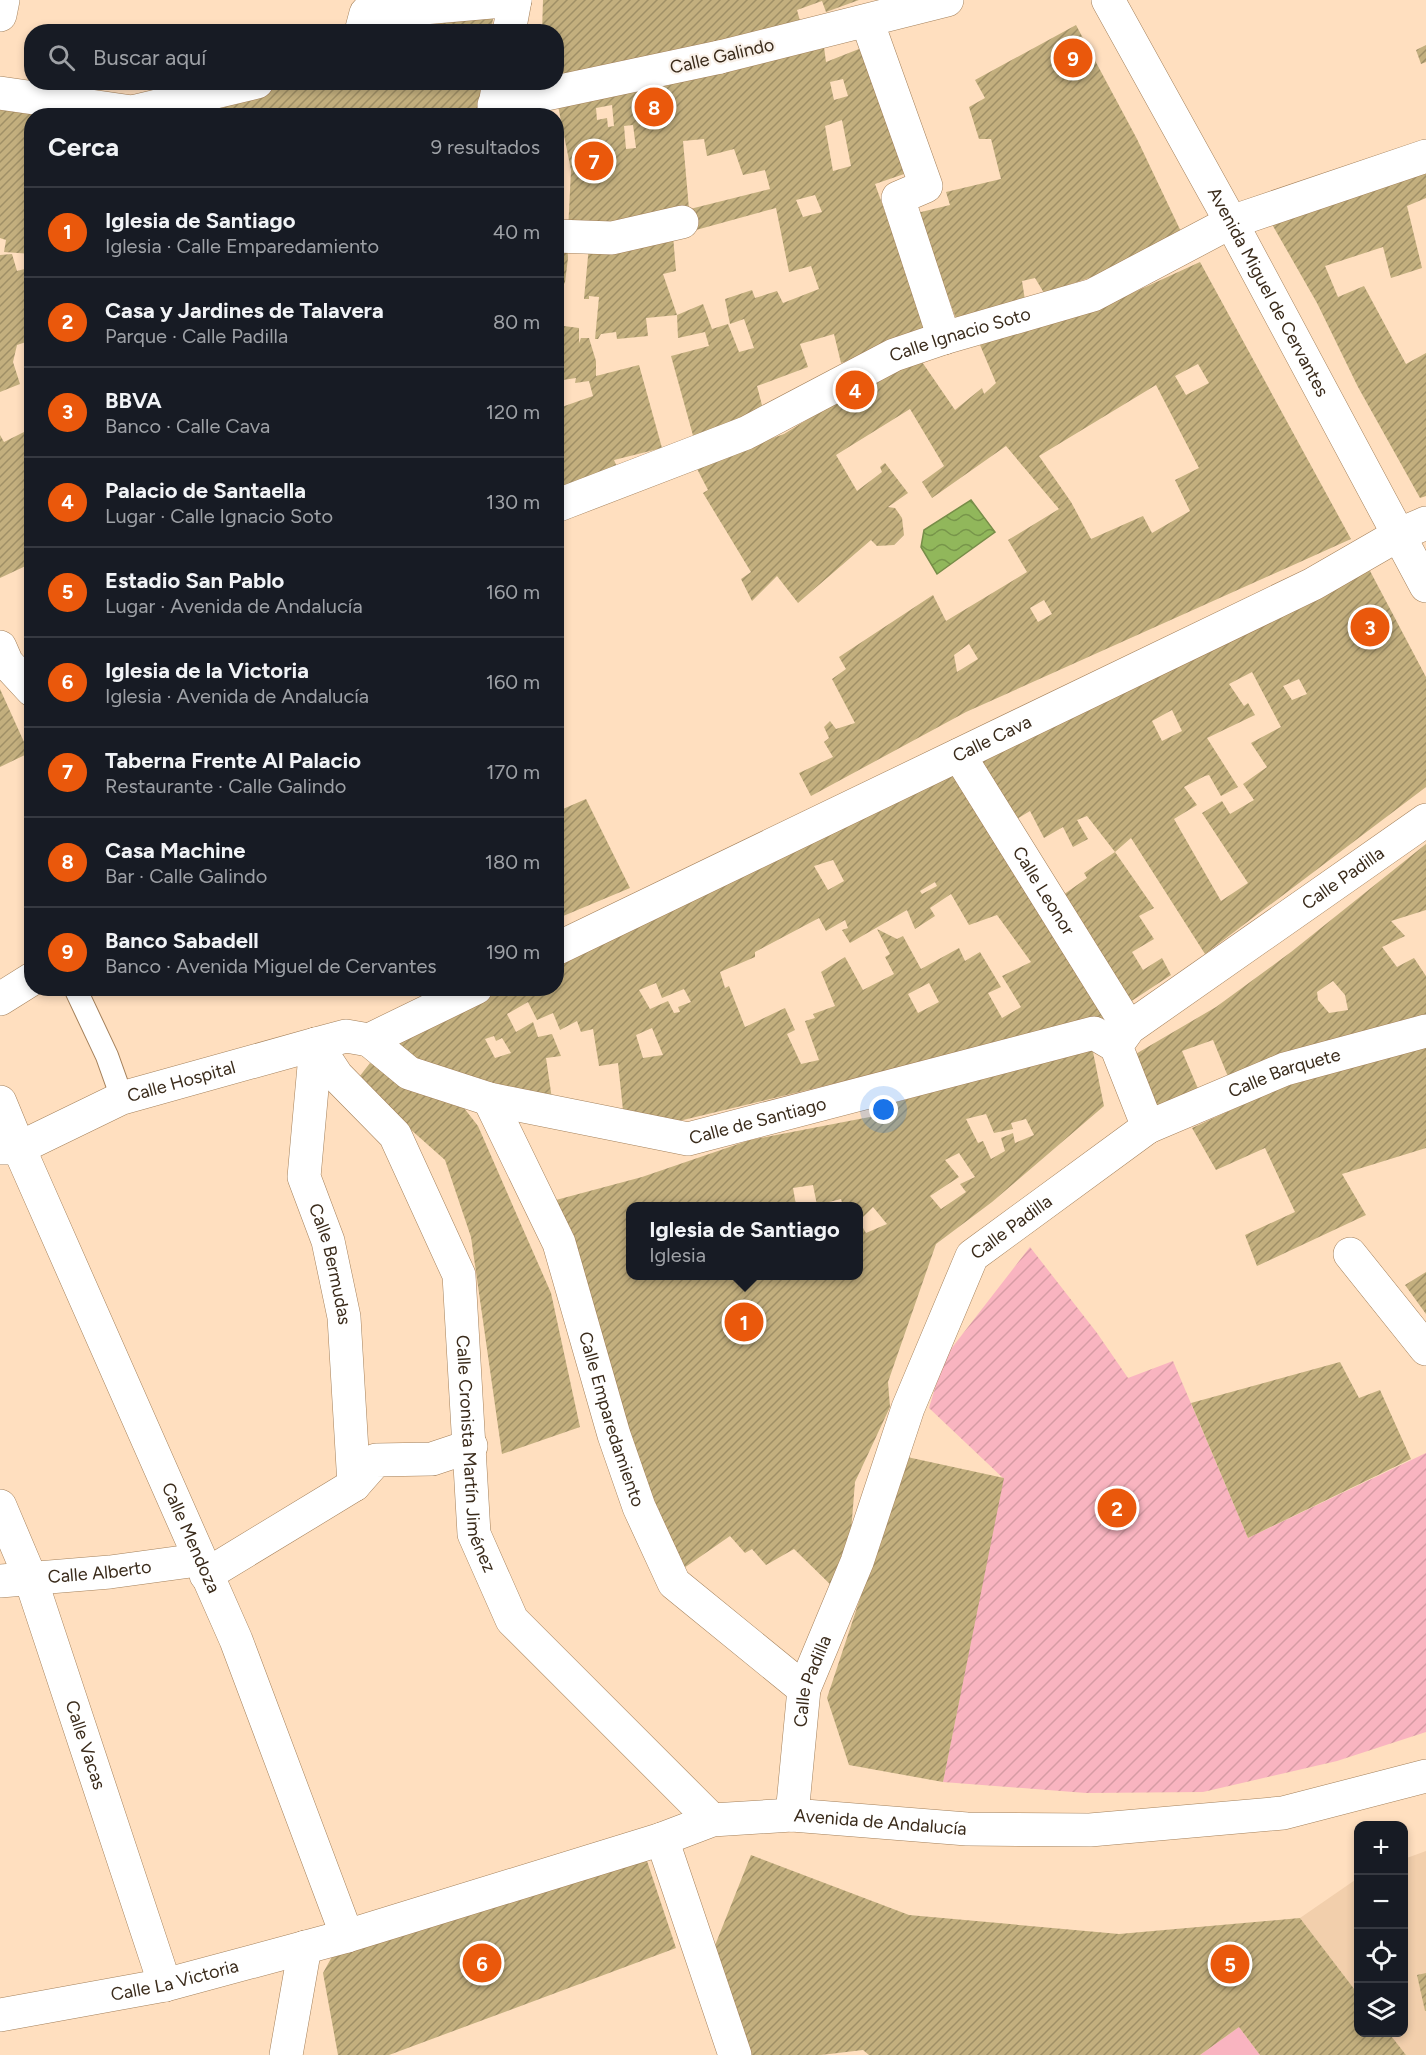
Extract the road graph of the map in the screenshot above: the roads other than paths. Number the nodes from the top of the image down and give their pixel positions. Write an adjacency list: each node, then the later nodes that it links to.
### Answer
1 (3, 0): 5 (street)
2 (515, 0): 7 (street); 8 (street)
3 (947, 0): 6 (street, Calle Galindo)
4 (1108, 0): 18 (street, Avenida Miguel de Cervantes)
5 (0, 15)
6 (867, 21): 9 (street, Calle Galindo); 20 (street)
7 (363, 24)
8 (510, 24)
9 (564, 88)
10 (224, 90): 15 (street)
11 (551, 90): 13 (street, Calle Galindo)
12 (0, 93): 14 (street)
13 (495, 101)
14 (104, 108)
15 (149, 108)
16 (1426, 156): 18 (street, Calle Ignacio Soto)
17 (682, 222): 19 (street)
18 (1231, 222): 20 (street, Calle Ignacio Soto); 22 (street, Avenida Miguel de Cervantes)
19 (564, 236)
20 (944, 338): 21 (street, Calle Ignacio Soto)
21 (564, 503)
22 (1412, 529): 23 (street, Avenida Miguel de Cervantes); 26 (street, Calle Cava)
23 (1426, 586)
24 (0, 646): 25 (street)
25 (24, 681)
26 (959, 755): 28 (street, Calle Cava); 34 (street, Calle Leonor)
27 (1426, 820): 34 (street, Calle Padilla)
28 (564, 946)
29 (24, 984): 32 (street)
30 (79, 996): 37 (lane)
31 (460, 996): 35 (street)
32 (0, 999)
33 (1426, 1031): 40 (street, Calle Barquete)
34 (1123, 1037): 38 (street, Calle de Santiago); 40 (street)
35 (369, 1040): 36 (street, Calle Hospital); 38 (street, Calle de Santiago)
36 (315, 1044): 37 (street, Calle Hospital); 44 (street, Calle Cronista Martín Jiménez); 45 (street, Calle Bermudas)
37 (122, 1098): 41 (street, Calle Hospital)
38 (489, 1099): 49 (street, Calle Emparedamiento)
39 (0, 1102): 41 (street, Calle Mendoza)
40 (1148, 1127): 49 (street, Calle Padilla)
41 (9, 1148): 47 (street, Calle Mendoza)
42 (1350, 1254): 43 (street)
43 (1426, 1349)
44 (471, 1446): 45 (street); 52 (street, Calle Cronista Martín Jiménez)
45 (354, 1485): 47 (street)
46 (0, 1506): 48 (street, Calle Vacas)
47 (202, 1567): 48 (street, Calle Alberto); 54 (street, Calle Mendoza)
48 (15, 1579): 56 (street, Calle Vacas)
49 (804, 1689): 51 (street, Calle Padilla)
50 (1426, 1776): 51 (street, Avenida de Andalucía)
51 (792, 1815): 52 (street, Avenida de Andalucía)
52 (712, 1820): 53 (street, Avenida de Andalucía)
53 (662, 1839): 54 (street, Avenida de Andalucía); 59 (street)
54 (347, 1936): 55 (street, Calle La Victoria)
55 (305, 1947): 56 (street, Calle La Victoria); 58 (street)
56 (165, 1985): 57 (street, Calle La Victoria)
57 (0, 2015)
58 (286, 2055)
59 (735, 2055)

